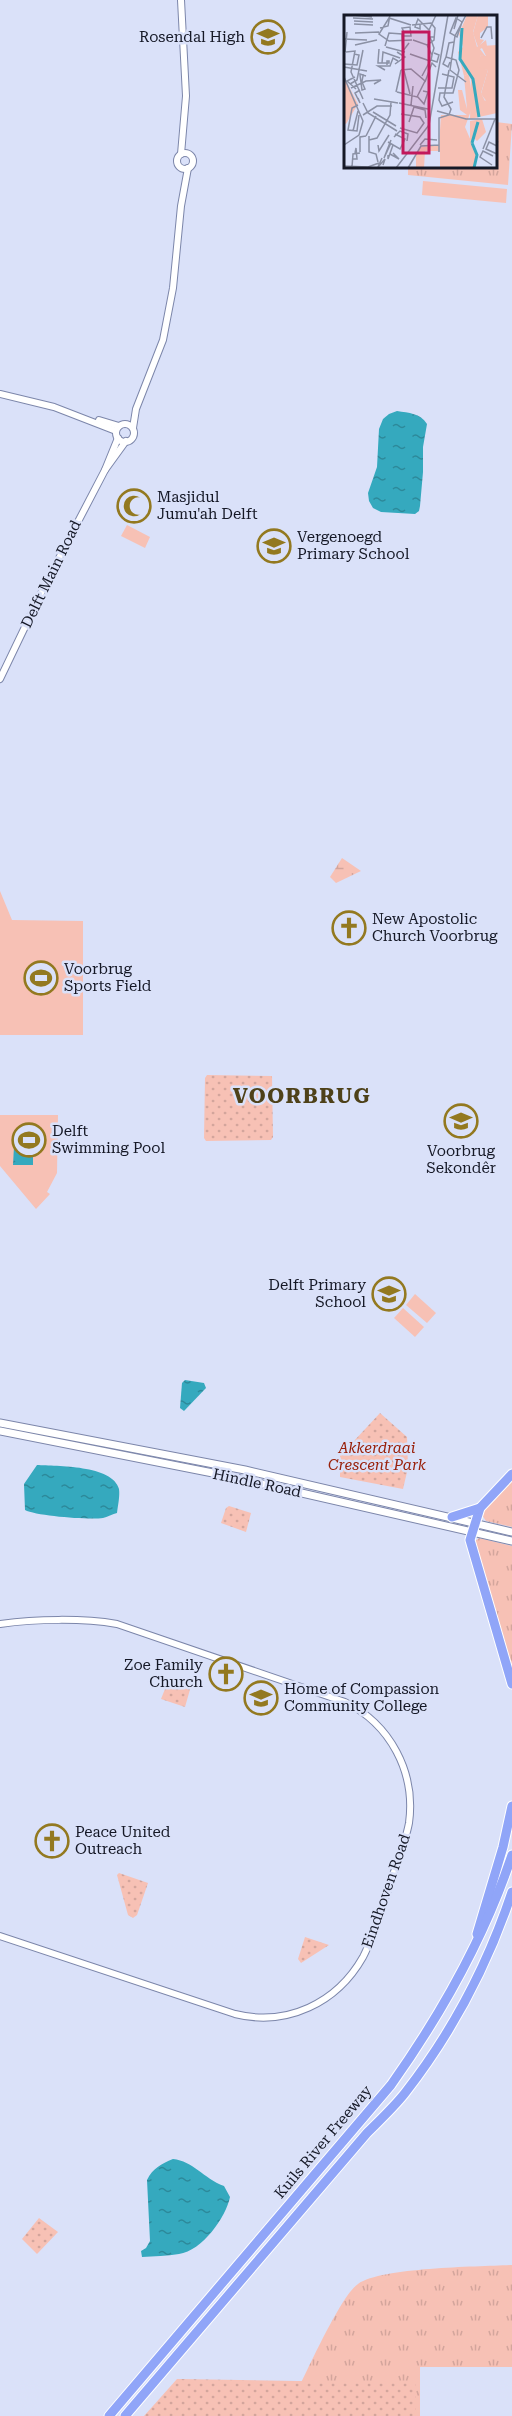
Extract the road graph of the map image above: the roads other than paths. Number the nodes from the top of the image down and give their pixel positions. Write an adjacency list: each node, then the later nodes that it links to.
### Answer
1 (181, 0): 2 (street)
2 (186, 122): 3 (street); 4 (street)
3 (181, 154): 4 (street); 5 (street)
4 (190, 155): 5 (street)
5 (185, 168): 7 (street, Delft Main Road)
6 (0, 394): 9 (street)
7 (140, 400): 8 (street, Delft Main Road); 9 (street, Delft Main Road)
8 (133, 428): 9 (street); 10 (street, Delft Main Road)
9 (120, 430): 10 (street); 11 (street, Delft Main Road)
10 (126, 441): 11 (street, Delft Main Road)
11 (105, 470): 12 (street, Delft Main Road)
12 (0, 679)
13 (0, 1423): 17 (main road, Hindle Road)
14 (0, 1431): 18 (main road, Hindle Road)
15 (512, 1474): 16 (highway)
16 (480, 1509): 17 (highway); 18 (highway)
17 (452, 1517): 18 (main road, Hindle Road)
18 (473, 1527): 19 (main road, Hindle Road); 20 (main road, Hindle Road); 22 (highway)
19 (512, 1532)
20 (512, 1541)
21 (0, 1624): 28 (street, Eindhoven Road)
22 (512, 1684)
23 (512, 1806): 29 (highway)
24 (512, 1855): 29 (highway, Kuils River Freeway)
25 (512, 1892): 27 (highway, Kuils River Freeway)
26 (512, 1909): 27 (highway)
27 (501, 1925): 31 (highway, Kuils River Freeway)
28 (0, 1936)
29 (475, 1946): 30 (highway, Kuils River Freeway)
30 (109, 2416)
31 (125, 2416)

